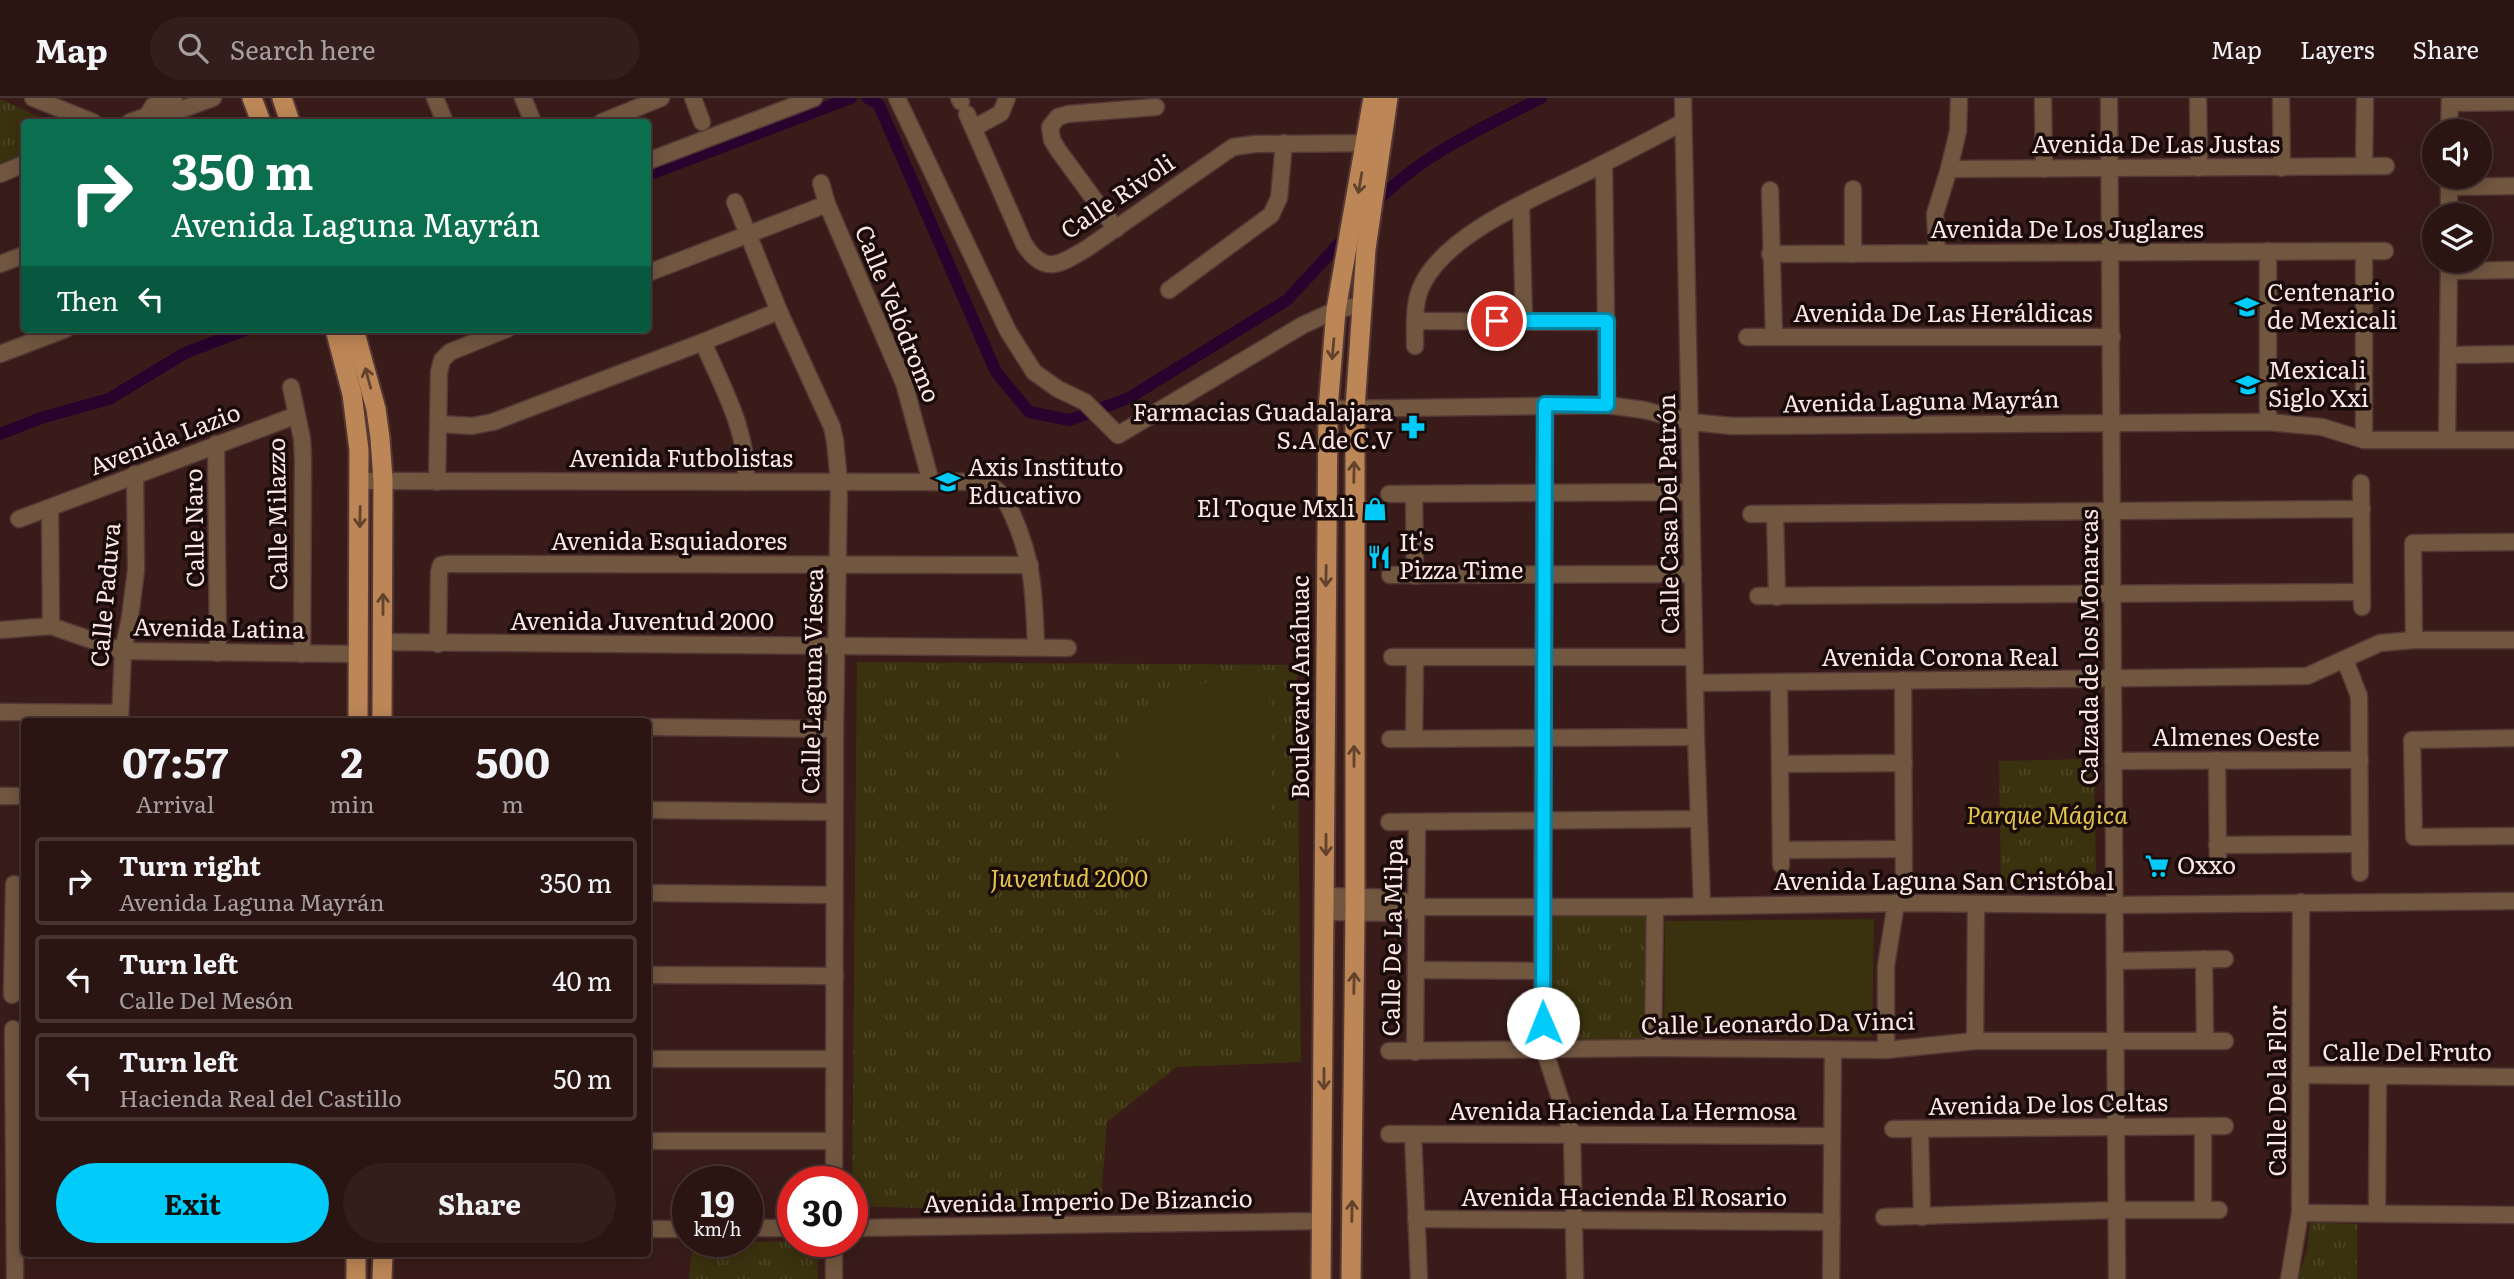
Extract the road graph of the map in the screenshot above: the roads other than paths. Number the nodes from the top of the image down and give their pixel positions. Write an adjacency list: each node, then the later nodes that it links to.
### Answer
1 (33, 98): 27 (street)
2 (174, 98): 26 (street)
3 (252, 98): 29 (main road)
4 (282, 98): 30 (main road)
5 (435, 98): 31 (street)
6 (523, 98): 32 (street)
7 (661, 98): 33 (street)
8 (694, 98): 35 (street)
9 (814, 98): 39 (street)
10 (897, 98): 75 (street)
11 (1007, 98): 25 (street, Calle Rivoli)
12 (1373, 98): 38 (main road, Boulevard Anáhuac)
13 (1388, 98): 38 (main road, Boulevard Anáhuac)
14 (1683, 98): 36 (street, Calle Casa Del Patrón)
15 (1959, 98): 47 (street)
16 (2043, 98): 48 (street)
17 (2109, 98): 44 (street, Calzada de los Monarcas)
18 (2198, 98): 45 (street)
19 (2281, 98): 46 (street)
20 (2365, 98): 42 (street)
21 (209, 99): 26 (street)
22 (2450, 101): 23 (street); 34 (street)
23 (2514, 102)
24 (1156, 107): 58 (street)
25 (965, 110): 58 (street, Calle Rivoli)
26 (153, 112): 28 (street)
27 (86, 119)
28 (137, 119)
29 (260, 119)
30 (289, 119)
31 (444, 119)
32 (532, 119)
33 (608, 119)
34 (2449, 119)
35 (702, 122)
36 (1684, 122): 40 (street); 98 (street, Calle Casa Del Patrón)
37 (1284, 143): 38 (street, Calle Rivoli); 58 (street, Calle Rivoli); 73 (street)
38 (1375, 143): 74 (main road, Boulevard Anáhuac); 75 (main road, Boulevard Anáhuac, one-way to 75)
39 (651, 160)
40 (1604, 164): 57 (street); 79 (street)
41 (21, 165): 49 (street)
42 (2364, 166): 43 (street, Avenida De Las Justas); 46 (street, Avenida De Las Justas)
43 (2386, 166)
44 (2111, 167): 45 (street, Avenida De Las Justas); 48 (street, Avenida De Las Justas); 64 (street, Calzada de los Monarcas)
45 (2199, 168): 46 (street, Avenida De Las Justas)
46 (2282, 168)
47 (1949, 169): 48 (street, Avenida De Las Justas); 63 (street)
48 (2044, 169)
49 (0, 174)
50 (821, 183): 56 (street, Calle Velódromo)
51 (2492, 185): 52 (street)
52 (2514, 187)
53 (1853, 189): 66 (street)
54 (1770, 191): 65 (street)
55 (734, 202): 59 (street, Calle Laguna Viesca)
56 (827, 204): 59 (street, Calle Velódromo); 112 (street, Calle Velódromo)
57 (1521, 205): 77 (street); 78 (street)
58 (1116, 229)
59 (748, 234): 71 (street, Calle Velódromo); 76 (street, Calle Laguna Viesca)
60 (2268, 251): 61 (street, Avenida De Los Juglares); 64 (street, Avenida De Los Juglares); 99 (street)
61 (2364, 251): 62 (street, Avenida De Los Juglares); 102 (street)
62 (2385, 251)
63 (1937, 253): 64 (street, Avenida De Los Juglares); 66 (street, Avenida De Los Juglares)
64 (2111, 253): 86 (street, Calzada de los Monarcas)
65 (1770, 254): 66 (street, Avenida De Los Juglares); 85 (street)
66 (1853, 254)
67 (21, 256): 68 (street)
68 (0, 264)
69 (2492, 269): 70 (street)
70 (2514, 270)
71 (651, 273)
72 (2449, 273): 91 (street)
73 (1169, 290)
74 (1361, 305): 75 (street); 95 (main road, Boulevard Anáhuac)
75 (1336, 310): 96 (main road, Boulevard Anáhuac, one-way to 96)
76 (779, 311): 87 (street); 111 (street, Calle Laguna Viesca)
77 (1415, 321): 78 (street); 88 (street)
78 (1524, 321): 79 (street)
79 (1607, 321): 94 (street)
80 (55, 333): 89 (street)
81 (336, 333): 108 (main road)
82 (356, 333): 107 (main road, one-way to 82)
83 (497, 333): 101 (street)
84 (1747, 337): 85 (street, Avenida De Las Heráldicas)
85 (1774, 337): 86 (street, Avenida De Las Heráldicas)
86 (2112, 337): 100 (street, Calzada de los Monarcas)
87 (703, 342): 101 (street); 110 (street)
88 (1415, 346)
89 (0, 354)
90 (2514, 354): 91 (street)
91 (2448, 355): 103 (street)
92 (291, 387): 97 (street, Calle Milazzo)
93 (1545, 404): 94 (street, Avenida Laguna Mayrán); 95 (street, Avenida Laguna Mayrán); 115 (street)
94 (1607, 405): 98 (street, Avenida Laguna Mayrán)
95 (1355, 408): 96 (street, Avenida Laguna Mayrán); 193 (main road, Boulevard Anáhuac, one-way to 95)
96 (1328, 409): 192 (main road, Boulevard Anáhuac, one-way to 192)
97 (298, 415): 105 (street, Avenida Lazio); 145 (street, Calle Milazzo)
98 (1691, 422): 100 (street, Avenida Laguna Mayrán); 114 (street, Calle Casa Del Patrón)
99 (2268, 422): 100 (street, Avenida Laguna Mayrán); 102 (street, Avenida Laguna Mayrán)
100 (2112, 423): 120 (street, Calzada de los Monarcas)
101 (439, 424): 109 (street)
102 (2364, 440): 103 (street, Avenida Laguna Mayrán)
103 (2447, 440): 104 (street, Avenida Laguna Mayrán)
104 (2514, 440)
105 (216, 444): 106 (street, Avenida Lazio); 144 (street, Calle Naro)
106 (135, 474): 118 (street, Avenida Lazio); 143 (street, Calle Paduva)
107 (383, 480): 108 (street, Avenida Futbolistas); 109 (street, Avenida Futbolistas); 138 (main road, one-way to 107)
108 (360, 481): 146 (main road, one-way to 146)
109 (437, 481): 110 (street, Avenida Futbolistas)
110 (746, 482): 111 (street, Avenida Futbolistas)
111 (839, 482): 112 (street, Avenida Futbolistas); 126 (street, Calle Laguna Viesca)
112 (931, 482): 125 (street, Avenida Futbolistas)
113 (2361, 482): 119 (street)
114 (1691, 492): 115 (street); 127 (street, Calle Casa Del Patrón)
115 (1545, 493): 117 (street); 128 (street)
116 (1389, 494): 117 (street)
117 (1414, 494): 130 (street)
118 (50, 509): 123 (street, Avenida Lazio); 134 (street)
119 (2362, 509): 120 (street); 131 (street)
120 (2113, 510): 122 (street); 131 (street, Calzada de los Monarcas)
121 (1751, 514): 122 (street)
122 (1776, 514): 133 (street)
123 (19, 519)
124 (2514, 542): 136 (street)
125 (1030, 565): 126 (street, Avenida Esquiadores); 141 (street)
126 (838, 566): 139 (street, Avenida Esquiadores); 140 (street, Calle Laguna Viesca)
127 (1693, 574): 128 (street); 149 (street, Calle Casa Del Patrón)
128 (1544, 575): 130 (street); 147 (street)
129 (1390, 576): 130 (street)
130 (1415, 576)
131 (2113, 595): 133 (street); 153 (street, Calzada de los Monarcas)
132 (1758, 596): 133 (street)
133 (1777, 597)
134 (51, 626): 135 (street, Avenida Latina); 143 (street, Avenida Latina)
135 (0, 630)
136 (2414, 640): 137 (street, Avenida Corona Real); 151 (street, Avenida Corona Real)
137 (2514, 640)
138 (384, 642): 139 (street, Avenida Juventud 2000); 159 (main road)
139 (438, 644): 140 (street, Avenida Juventud 2000)
140 (836, 646): 141 (street, Avenida Juventud 2000); 161 (street, Calle Laguna Viesca)
141 (1036, 648): 142 (street, Avenida Juventud 2000)
142 (1068, 648)
143 (123, 651): 144 (street, Avenida Latina); 157 (street, Calle Paduva)
144 (218, 653): 145 (street, Avenida Latina)
145 (302, 654): 146 (street, Avenida Latina)
146 (358, 654): 158 (main road)
147 (1544, 656): 149 (street); 150 (street); 163 (street)
148 (1392, 657): 150 (street)
149 (1694, 657): 155 (street, Calle Casa Del Patrón)
150 (1415, 658): 166 (street)
151 (2345, 660): 153 (street, Avenida Corona Real); 168 (street)
152 (1903, 680): 153 (street, Avenida Corona Real); 154 (street, Avenida Corona Real); 170 (street)
153 (2112, 680): 169 (street, Calzada de los Monarcas)
154 (1779, 682): 155 (street, Avenida Corona Real); 171 (street)
155 (1695, 683): 162 (street, Calle Casa Del Patrón)
156 (0, 712): 157 (street)
157 (120, 717)
158 (358, 718)
159 (382, 718)
160 (651, 727): 161 (street)
161 (835, 729): 175 (street, Calle Laguna Viesca)
162 (1696, 737): 163 (street); 176 (street, Calle Casa Del Patrón)
163 (1543, 738): 166 (street); 177 (street)
164 (2514, 738): 180 (street)
165 (1390, 739): 166 (street)
166 (1414, 739)
167 (2217, 760): 168 (street, Almenes Oeste); 169 (street, Almenes Oeste); 182 (street)
168 (2360, 760): 181 (street)
169 (2113, 761): 195 (street, Calzada de los Monarcas)
170 (1904, 763): 171 (street); 183 (street)
171 (1780, 764): 183 (street)
172 (0, 796): 173 (street)
173 (21, 796)
174 (651, 810): 175 (street)
175 (834, 812): 188 (street, Calle Laguna Viesca)
176 (1698, 819): 177 (street); 196 (street, Calle Casa Del Patrón)
177 (1544, 820): 179 (street); 198 (street)
178 (1389, 822): 179 (street)
179 (1417, 822): 197 (street, Calle De La Milpa)
180 (2514, 836)
181 (2360, 844): 182 (street); 185 (street)
182 (2217, 845): 184 (street)
183 (1904, 849): 191 (street)
184 (2218, 867)
185 (2360, 873)
186 (13, 884): 203 (street)
187 (651, 893): 188 (street)
188 (834, 895): 207 (street, Calle Laguna Viesca)
189 (2514, 901): 190 (street, Avenida Laguna San Cristóbal)
190 (2301, 902): 195 (street, Avenida Laguna San Cristóbal); 223 (street, Calle De la Flor)
191 (1900, 903): 194 (street, Avenida Laguna San Cristóbal); 196 (street, Avenida Laguna San Cristóbal); 217 (street)
192 (1326, 904): 193 (street, Avenida Laguna San Cristóbal); 247 (main road, Boulevard Anáhuac, one-way to 247)
193 (1354, 904): 197 (street, Avenida Laguna San Cristóbal); 261 (main road, Boulevard Anáhuac, one-way to 193)
194 (1976, 904): 195 (street, Avenida Laguna San Cristóbal); 210 (street)
195 (2116, 905): 202 (street, Calzada de los Monarcas)
196 (1702, 906): 199 (street, Avenida Laguna San Cristóbal)
197 (1417, 907): 198 (street, Avenida Laguna San Cristóbal); 204 (street, Calle De La Milpa)
198 (1544, 907): 199 (street, Avenida Laguna San Cristóbal); 205 (street)
199 (1655, 907): 214 (street)
200 (2204, 959): 201 (street); 202 (street); 212 (street)
201 (2225, 959)
202 (2116, 961): 211 (street, Calzada de los Monarcas)
203 (7, 967): 208 (street)
204 (1416, 970): 205 (street); 220 (street, Calle De La Milpa)
205 (1542, 971): 215 (street)
206 (651, 975): 207 (street)
207 (835, 976): 222 (street, Calle Laguna Viesca)
208 (12, 995)
209 (13, 1029): 218 (street)
210 (1975, 1041): 211 (street, Calle Leonardo Da Vinci); 217 (street, Calle Leonardo Da Vinci)
211 (2118, 1041): 212 (street, Calle Leonardo Da Vinci); 228 (street, Calzada de los Monarcas)
212 (2205, 1041): 213 (street, Calle Leonardo Da Vinci)
213 (2225, 1041)
214 (1653, 1048): 215 (street, Calle Leonardo Da Vinci); 216 (street, Calle Leonardo Da Vinci)
215 (1544, 1049): 220 (street, Calle Leonardo Da Vinci); 233 (street)
216 (1833, 1050): 217 (street, Calle Leonardo Da Vinci); 234 (street)
217 (1886, 1050)
218 (7, 1052): 235 (street)
219 (1390, 1052): 220 (street, Calle Leonardo Da Vinci)
220 (1415, 1052)
221 (651, 1059): 222 (street)
222 (834, 1059): 236 (street, Calle Laguna Viesca)
223 (2300, 1075): 224 (street, Calle Del Fruto); 240 (street, Calle De la Flor)
224 (2378, 1076): 225 (street, Calle Del Fruto); 241 (street)
225 (2514, 1077)
226 (2203, 1126): 227 (street, Avenida De los Celtas); 228 (street, Avenida De los Celtas); 239 (street)
227 (2225, 1126)
228 (2118, 1127): 230 (street, Avenida De los Celtas); 239 (street, Calzada de los Monarcas)
229 (1893, 1129): 230 (street, Avenida De los Celtas)
230 (1920, 1129): 244 (street)
231 (1389, 1134): 232 (street, Avenida Hacienda La Hermosa)
232 (1413, 1134): 233 (street, Avenida Hacienda La Hermosa); 245 (street)
233 (1572, 1135): 234 (street, Avenida Hacienda La Hermosa); 246 (street)
234 (1832, 1136): 248 (street)
235 (6, 1140): 255 (street)
236 (834, 1141): 237 (street); 238 (street, Calle Laguna Viesca)
237 (651, 1142)
238 (834, 1166)
239 (2118, 1210): 244 (street); 265 (street, Calzada de los Monarcas)
240 (2300, 1213): 241 (street); 266 (street, Calle De la Flor)
241 (2377, 1213): 242 (street)
242 (2514, 1215)
243 (1884, 1217): 244 (street)
244 (1922, 1217)
245 (1416, 1220): 246 (street, Avenida Hacienda El Rosario); 262 (street)
246 (1575, 1220): 248 (street, Avenida Hacienda El Rosario); 263 (street)
247 (1323, 1221): 249 (street, Avenida Imperio De Bizancio); 259 (main road, Boulevard Anáhuac); 260 (main road)
248 (1832, 1222): 264 (street)
249 (868, 1228)
250 (651, 1229): 251 (street)
251 (672, 1229)
252 (356, 1257): 256 (main road)
253 (383, 1257): 257 (main road)
254 (834, 1257): 258 (street)
255 (15, 1279)
256 (356, 1279)
257 (382, 1279)
258 (834, 1279)
259 (1321, 1279)
260 (1345, 1279)
261 (1351, 1279)
262 (1419, 1279)
263 (1575, 1279)
264 (1831, 1279)
265 (2118, 1279)
266 (2289, 1279)

